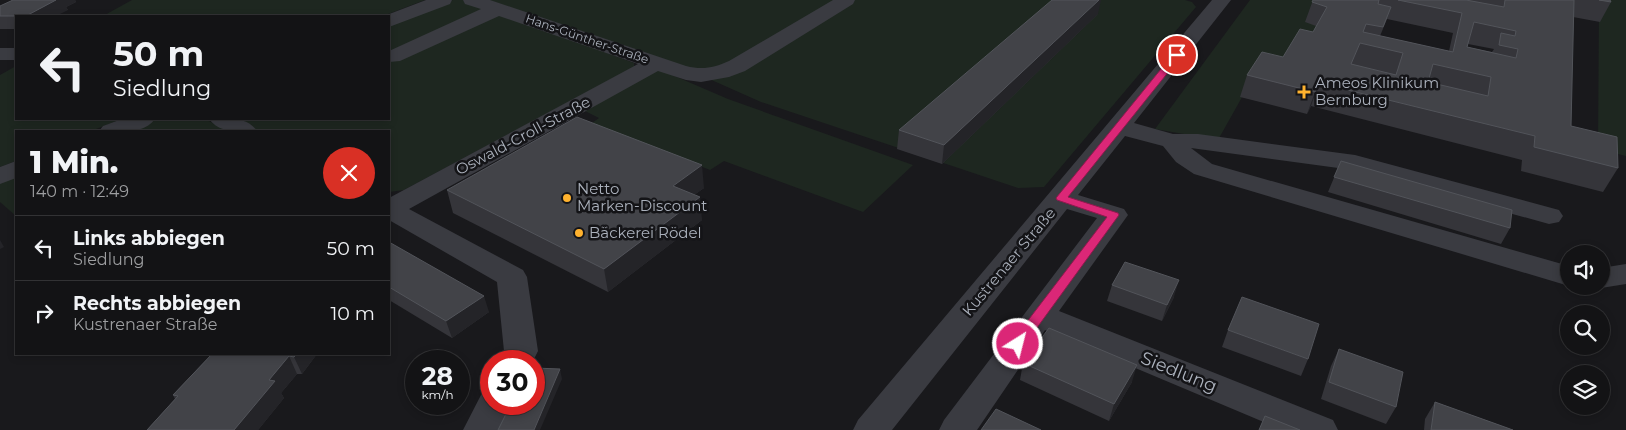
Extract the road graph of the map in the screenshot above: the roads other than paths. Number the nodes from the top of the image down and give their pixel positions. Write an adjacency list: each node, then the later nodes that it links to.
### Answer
1 (443, 0): 6 (street)
2 (472, 0): 5 (street, Hans-Günther-Straße)
3 (846, 0): 10 (street, Hans-Günther-Straße)
4 (1212, 2): 13 (street, Kustrenaer Straße)
5 (498, 9): 9 (street); 10 (street, Hans-Günther-Straße)
6 (390, 21)
7 (0, 54): 8 (street)
8 (15, 54)
9 (393, 57)
10 (656, 63): 20 (street, Oswald-Croll-Straße)
11 (140, 120): 14 (street)
12 (223, 120): 15 (street)
13 (1120, 127): 16 (street); 19 (street, Kustrenaer Straße)
14 (114, 130)
15 (243, 130)
16 (1172, 141): 22 (street); 23 (street)
17 (15, 169): 18 (street)
18 (0, 176)
19 (1061, 198): 26 (street); 30 (street, Kustrenaer Straße)
20 (390, 208)
21 (390, 210): 27 (street)
22 (1549, 216)
23 (1560, 273)
24 (1626, 274): 25 (street)
25 (1610, 277)
26 (1039, 315): 31 (street); 32 (street, Siedlung)
27 (521, 350)
28 (488, 415): 29 (street)
29 (481, 430)
30 (871, 430)
31 (956, 430)
32 (1320, 430)

